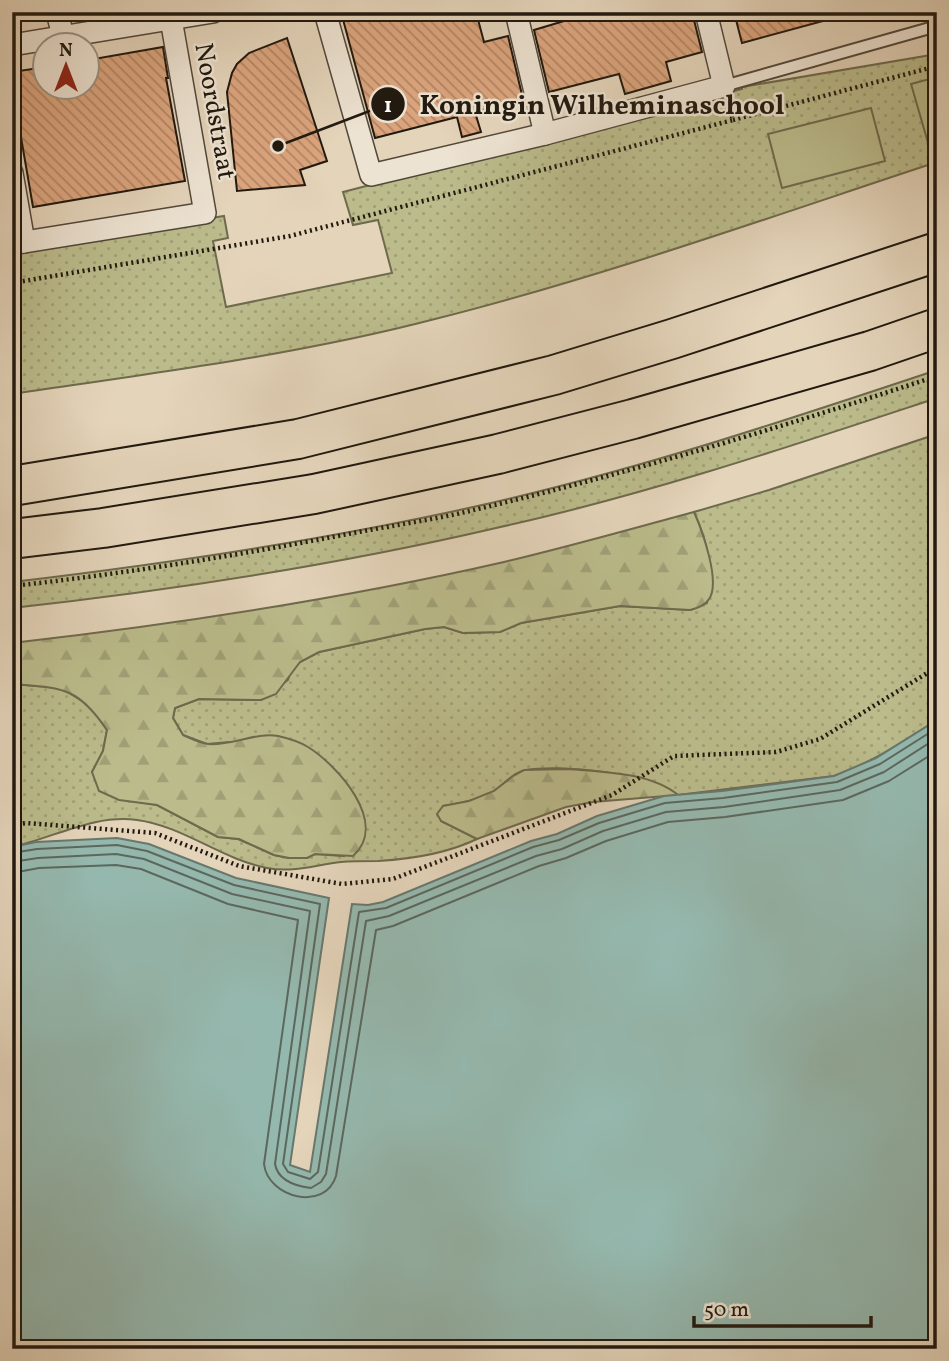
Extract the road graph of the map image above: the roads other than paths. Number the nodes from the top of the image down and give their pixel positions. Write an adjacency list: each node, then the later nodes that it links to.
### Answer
1 (57, 12): 8 (street)
2 (213, 12): 6 (street)
3 (325, 12): 13 (street)
4 (516, 12): 13 (street)
5 (706, 12): 12 (street)
6 (171, 19): 9 (street); 15 (street, Noordstraat)
7 (937, 26): 12 (lane)
8 (62, 32)
9 (88, 32)
10 (32, 41): 11 (street)
11 (12, 45)
12 (724, 86): 13 (street)
13 (545, 134)
14 (12, 173): 15 (street)
15 (18, 243)
16 (937, 252): 18 (highway)
17 (937, 328): 19 (highway)
18 (12, 486)
19 (12, 539)

